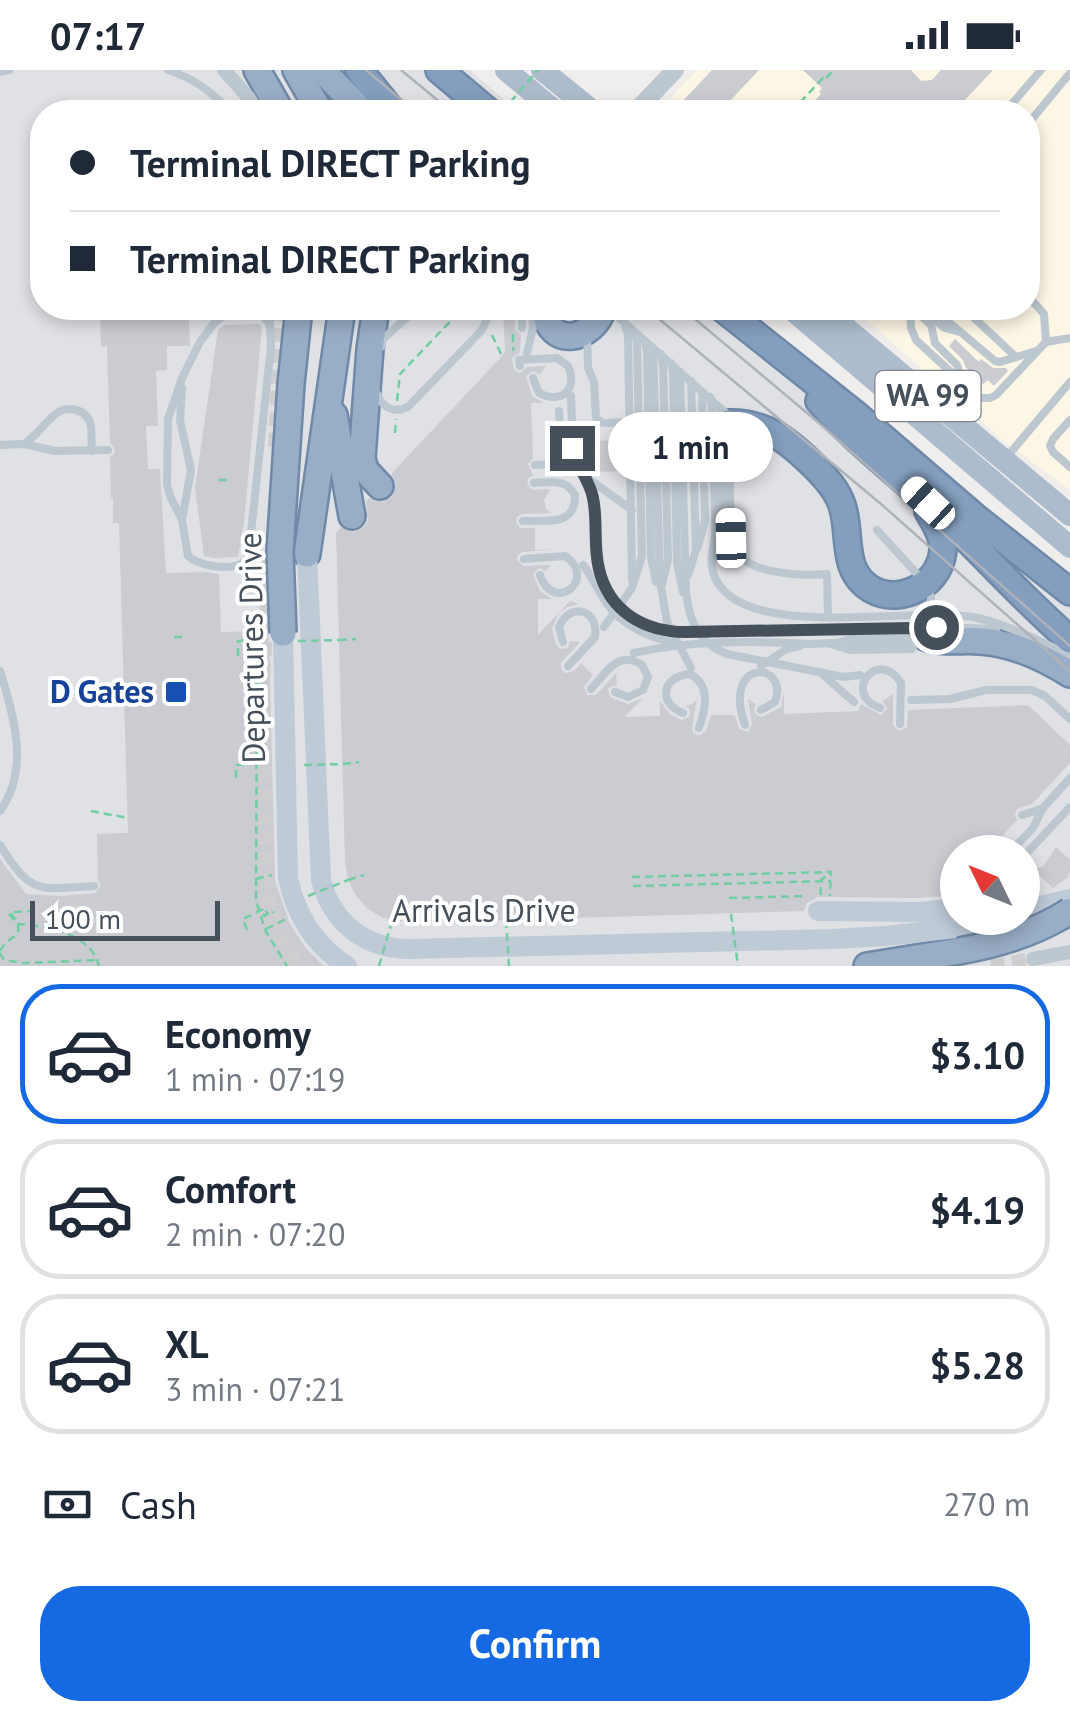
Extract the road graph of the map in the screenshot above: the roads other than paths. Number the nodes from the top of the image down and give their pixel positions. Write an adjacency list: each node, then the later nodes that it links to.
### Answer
1 (9, 70): 13 (lane)
2 (168, 70): 15 (lane)
3 (224, 70): 16 (street)
4 (257, 70): 17 (highway)
5 (296, 70): 18 (highway)
6 (322, 70): 19 (highway)
7 (358, 70): 20 (highway)
8 (439, 70): 21 (highway)
9 (506, 70): 22 (main road)
10 (540, 70): 23 (main road)
11 (674, 70): 24 (street)
12 (1041, 70): 25 (lane)
13 (0, 72)
14 (1070, 73): 26 (lane)
15 (218, 100)
16 (250, 100)
17 (274, 100)
18 (313, 100)
19 (351, 100)
20 (383, 100)
21 (475, 100)
22 (542, 100)
23 (579, 100)
24 (646, 100)
25 (1015, 100)
26 (1040, 109)
27 (1040, 310): 60 (lane)
28 (219, 320): 68 (lane)
29 (266, 320): 53 (lane)
30 (269, 320): 53 (lane)
31 (298, 320): 128 (highway, Departures Drive, bridge)
32 (340, 320): 78 (highway, Arrivals Drive)
33 (374, 320): 94 (highway)
34 (389, 320): 62 (highway)
35 (406, 320): 62 (lane)
36 (486, 320): 72 (lane)
37 (522, 320): 52 (lane)
38 (533, 320): 64 (lane)
39 (546, 320): 54 (highway)
40 (596, 320): 54 (highway)
41 (618, 320): 84 (lane)
42 (621, 320): 55 (lane)
43 (737, 320): 59 (highway)
44 (805, 320): 69 (main road, WA 99)
45 (825, 320): 69 (main road)
46 (840, 320): 89 (main road, WA 99)
47 (913, 320): 76 (lane)
48 (925, 320): 76 (lane)
49 (933, 320): 56 (lane)
50 (947, 320): 56 (lane)
51 (977, 320): 66 (lane)
52 (522, 328)
53 (270, 330): 100 (lane)
54 (584, 331): 84 (lane)
55 (635, 332): 58 (lane); 115 (lane)
56 (964, 333): 66 (lane)
57 (1070, 338): 60 (lane)
58 (644, 340): 61 (lane); 104 (lane)
59 (764, 342): 95 (highway); 99 (highway)
60 (1046, 342): 63 (lane)
61 (653, 347): 65 (lane); 119 (lane)
62 (381, 349)
63 (1038, 350): 66 (lane); 76 (lane)
64 (527, 353)
65 (661, 354): 67 (lane); 113 (lane)
66 (1016, 357)
67 (671, 363): 71 (lane); 105 (lane)
68 (188, 364): 100 (lane); 100 (lane)
69 (856, 365): 106 (main road, WA 99)
70 (520, 366): 73 (lane)
71 (680, 370): 74 (lane); 117 (lane)
72 (378, 374)
73 (533, 378)
74 (690, 380): 77 (lane); 109 (lane)
75 (1070, 382): 89 (lane)
76 (964, 386)
77 (701, 389): 80 (lane); 109 (lane)
78 (330, 390): 98 (highway); 108 (highway, Arrivals Drive)
79 (571, 396): 126 (lane, bridge)
80 (710, 397): 82 (lane); 110 (lane)
81 (560, 411): 90 (lane)
82 (724, 414): 102 (lane); 107 (lane); 116 (highway)
83 (1070, 420): 92 (lane)
84 (630, 422): 96 (lane)
85 (24, 444): 86 (lane); 88 (lane); 88 (lane)
86 (0, 445)
87 (108, 450): 88 (lane)
88 (92, 451)
89 (1004, 460): 97 (main road, WA 99)
90 (567, 463): 91 (lane); 96 (lane)
91 (536, 465)
92 (1070, 468)
93 (534, 483): 101 (lane)
94 (380, 486)
95 (913, 488): 116 (highway); 129 (highway)
96 (632, 510): 120 (lane)
97 (1070, 515)
98 (352, 516)
99 (975, 517): 118 (highway); 122 (highway)
100 (182, 520)
101 (524, 521)
102 (722, 521): 107 (lane); 110 (lane)
103 (877, 530): 116 (lane)
104 (651, 532): 115 (lane); 121 (lane)
105 (676, 532): 113 (lane); 123 (lane)
106 (1070, 547)
107 (733, 549): 124 (lane)
108 (307, 554): 166 (main road, Arrivals Drive)
109 (695, 556): 117 (lane)
110 (712, 556): 124 (lane)
111 (524, 559): 114 (lane)
112 (583, 565): 131 (lane, bridge)
113 (665, 574): 119 (lane)
114 (540, 575)
115 (637, 576): 120 (lane)
116 (926, 583): 126 (lane)
117 (686, 584): 123 (lane)
118 (1070, 592)
119 (661, 593): 121 (lane)
120 (628, 594): 125 (lane)
121 (663, 605): 137 (lane)
122 (1070, 608)
123 (688, 610): 139 (lane)
124 (828, 616): 126 (lane)
125 (604, 627)
126 (927, 629): 127 (lane); 127 (lane); 132 (lane, bridge); 140 (highway)
127 (1010, 630): 134 (lane)
128 (275, 639): 174 (main road, Departures Drive, bridge)
129 (1070, 640)
130 (563, 642): 135 (lane)
131 (695, 644): 132 (lane, bridge); 133 (lane, bridge)
132 (809, 644): 136 (lane, bridge)
133 (634, 652)
134 (1070, 655)
135 (568, 666)
136 (761, 666)
137 (691, 668)
138 (0, 672): 156 (lane)
139 (819, 672): 141 (lane); 145 (lane)
140 (1070, 674)
141 (860, 675)
142 (591, 689): 143 (lane)
143 (615, 692)
144 (911, 700): 149 (lane)
145 (854, 702)
146 (880, 708): 150 (lane)
147 (761, 710): 151 (lane)
148 (683, 713): 152 (lane)
149 (1070, 719)
150 (900, 724)
151 (746, 725)
152 (699, 728)
153 (1070, 778): 155 (lane)
154 (1070, 807): 159 (lane)
155 (1042, 808): 157 (lane); 158 (lane)
156 (0, 811)
157 (1022, 815)
158 (1026, 835)
159 (1040, 839)
160 (0, 846): 161 (lane)
161 (94, 886)
162 (1070, 899): 164 (main road)
163 (819, 904): 165 (main road)
164 (1059, 907)
165 (940, 913)
166 (940, 919)
167 (1040, 920): 168 (main road, Arrivals Drive)
168 (1070, 922)
169 (940, 923): 175 (highway)
170 (992, 935): 171 (highway, bridge)
171 (1024, 935)
172 (1070, 952): 173 (street)
173 (1033, 959)
174 (348, 966)
175 (868, 966)

